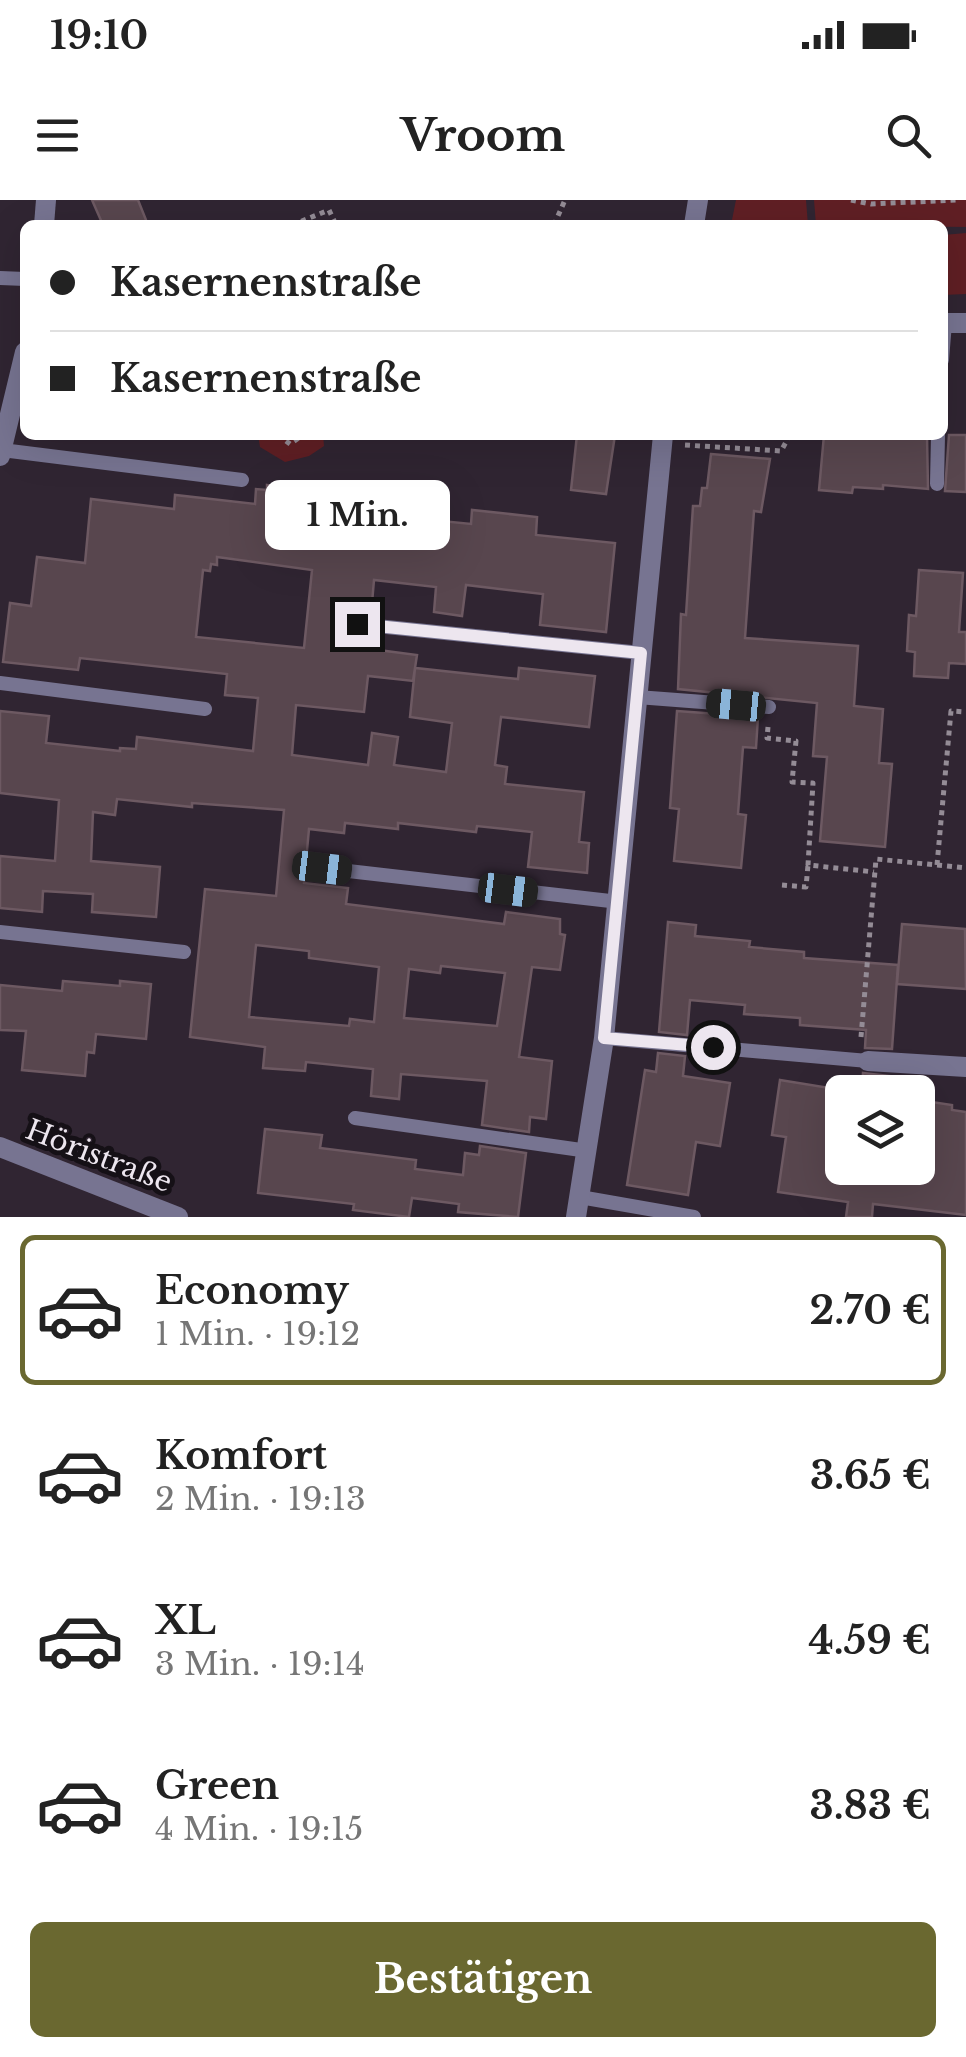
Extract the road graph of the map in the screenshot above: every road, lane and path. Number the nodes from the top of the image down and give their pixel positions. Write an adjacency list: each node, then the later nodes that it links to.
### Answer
1 (851, 200): 2 (path)
2 (956, 200)
3 (304, 220): 4 (path)
4 (334, 220)
5 (20, 369): 6 (street)
6 (5, 419): 10 (street)
7 (663, 440): 8 (path); 14 (street)
8 (787, 440)
9 (938, 440): 12 (lane)
10 (1, 453): 11 (lane)
11 (242, 480)
12 (936, 484)
13 (357, 624): 14 (lane)
14 (641, 653): 16 (street)
15 (0, 683): 18 (lane)
16 (637, 697): 17 (lane); 26 (street)
17 (769, 707): 20 (path)
18 (205, 709)
19 (966, 712): 21 (path)
20 (808, 865): 24 (path); 25 (path)
21 (937, 865): 23 (path); 24 (path)
22 (322, 868): 26 (lane)
23 (966, 868)
24 (874, 872): 30 (path)
25 (782, 885)
26 (619, 902): 29 (street)
27 (0, 932): 28 (lane)
28 (184, 952)
29 (604, 1038): 30 (lane); 34 (street)
30 (864, 1061): 31 (street)
31 (966, 1067)
32 (356, 1118): 34 (lane)
33 (0, 1147): 36 (street, Höristraße)
34 (588, 1151): 35 (street)
35 (578, 1207): 37 (lane)
36 (178, 1217)
37 (694, 1217)

